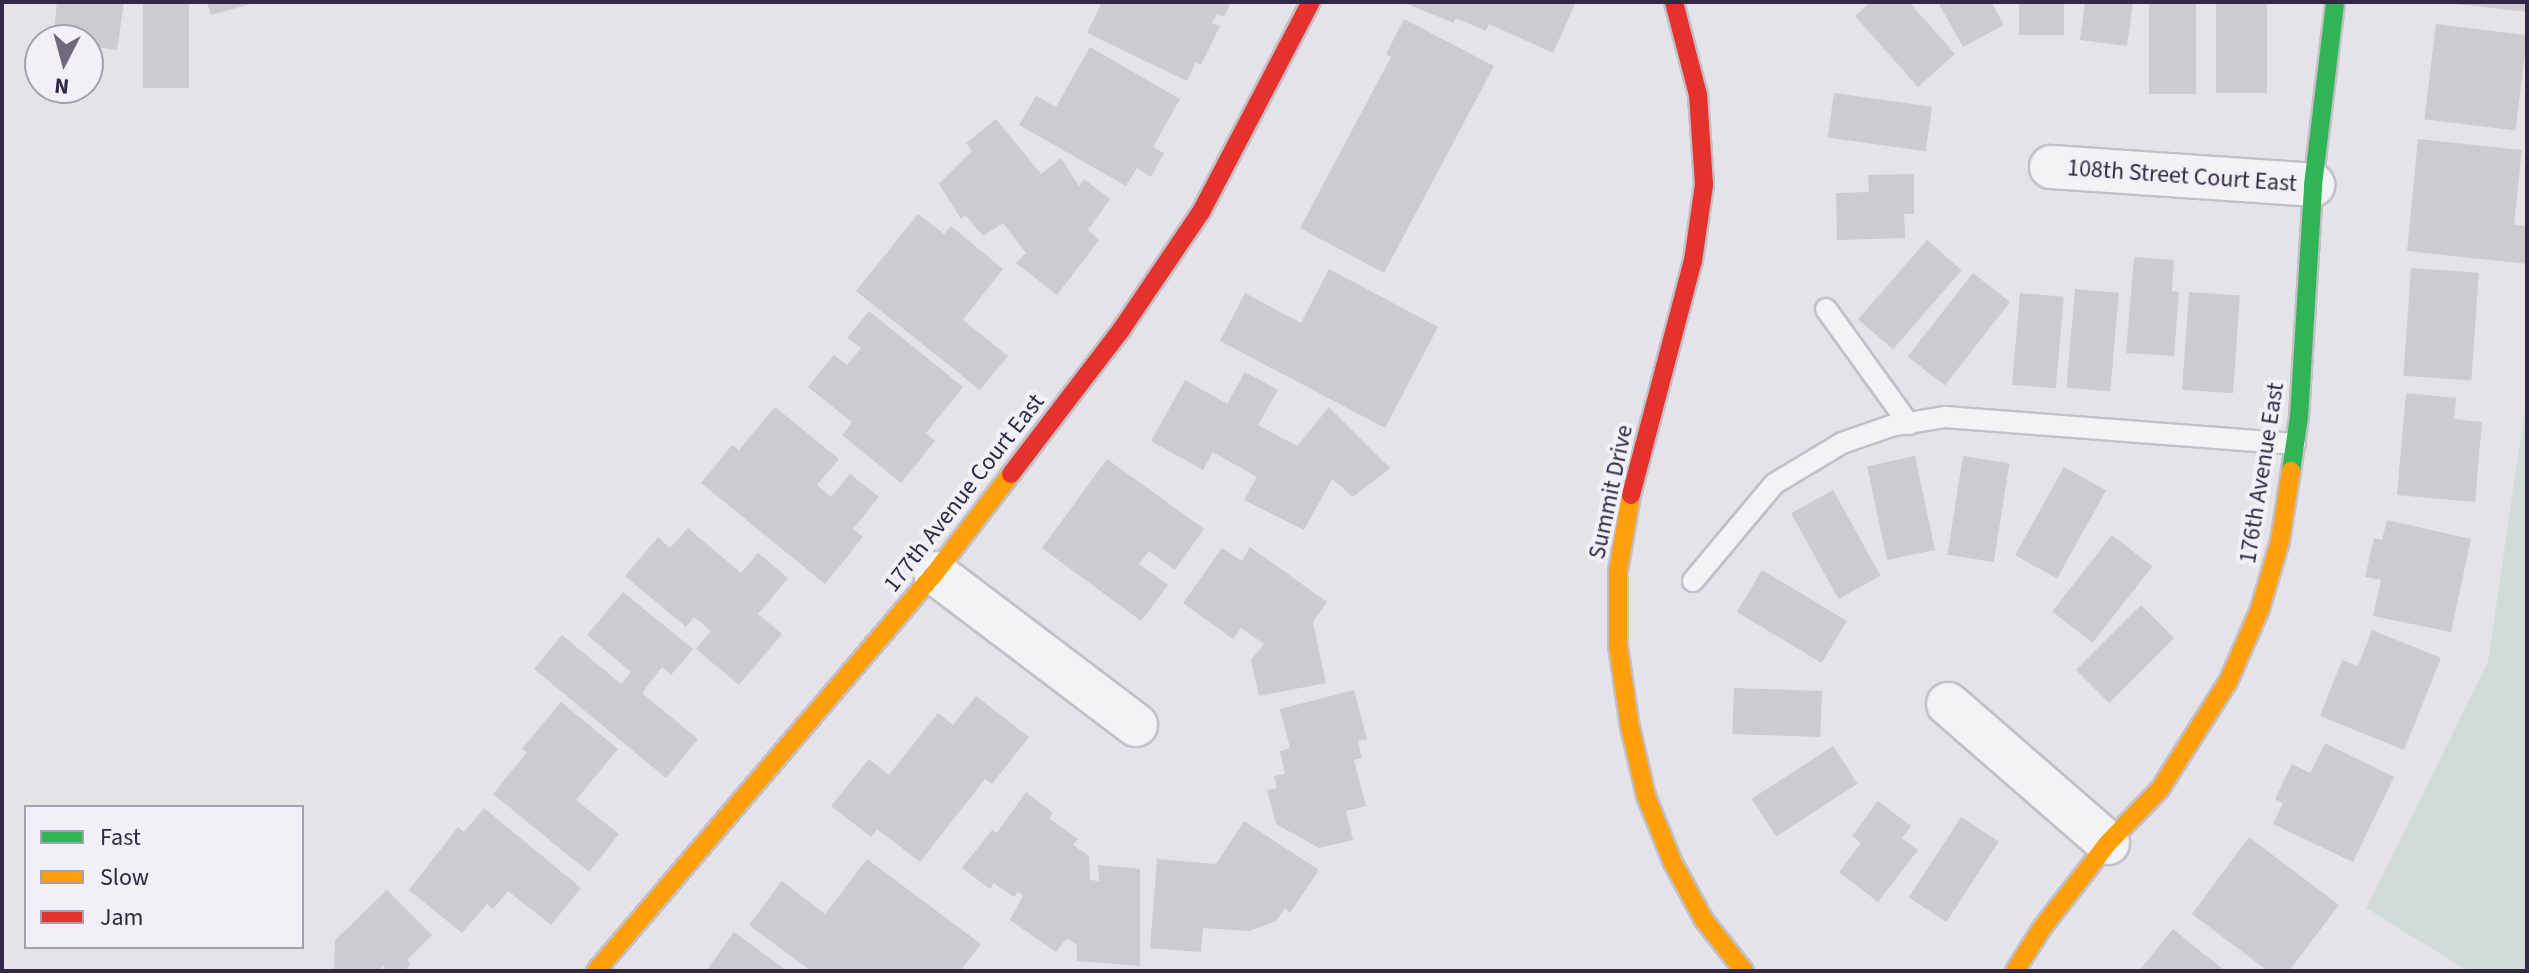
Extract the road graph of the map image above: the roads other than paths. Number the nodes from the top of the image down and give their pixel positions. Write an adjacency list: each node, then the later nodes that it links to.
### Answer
1 (1311, 2): 9 (street, 177th Avenue Court East)
2 (1674, 2): 15 (street, Summit Drive)
3 (2335, 2): 5 (street, 176th Avenue East)
4 (2051, 167): 5 (street, 108th Street Court East)
5 (2313, 185): 8 (street, 176th Avenue East)
6 (1826, 309): 7 (lane)
7 (1909, 424): 8 (lane); 10 (lane)
8 (2295, 444): 13 (street, 176th Avenue East)
9 (935, 573): 12 (street); 14 (street, 177th Avenue Court East)
10 (1693, 581)
11 (1948, 704): 13 (street)
12 (1136, 725)
13 (2108, 843): 16 (street, 176th Avenue East)
14 (596, 971)
15 (1744, 971)
16 (2015, 971)

